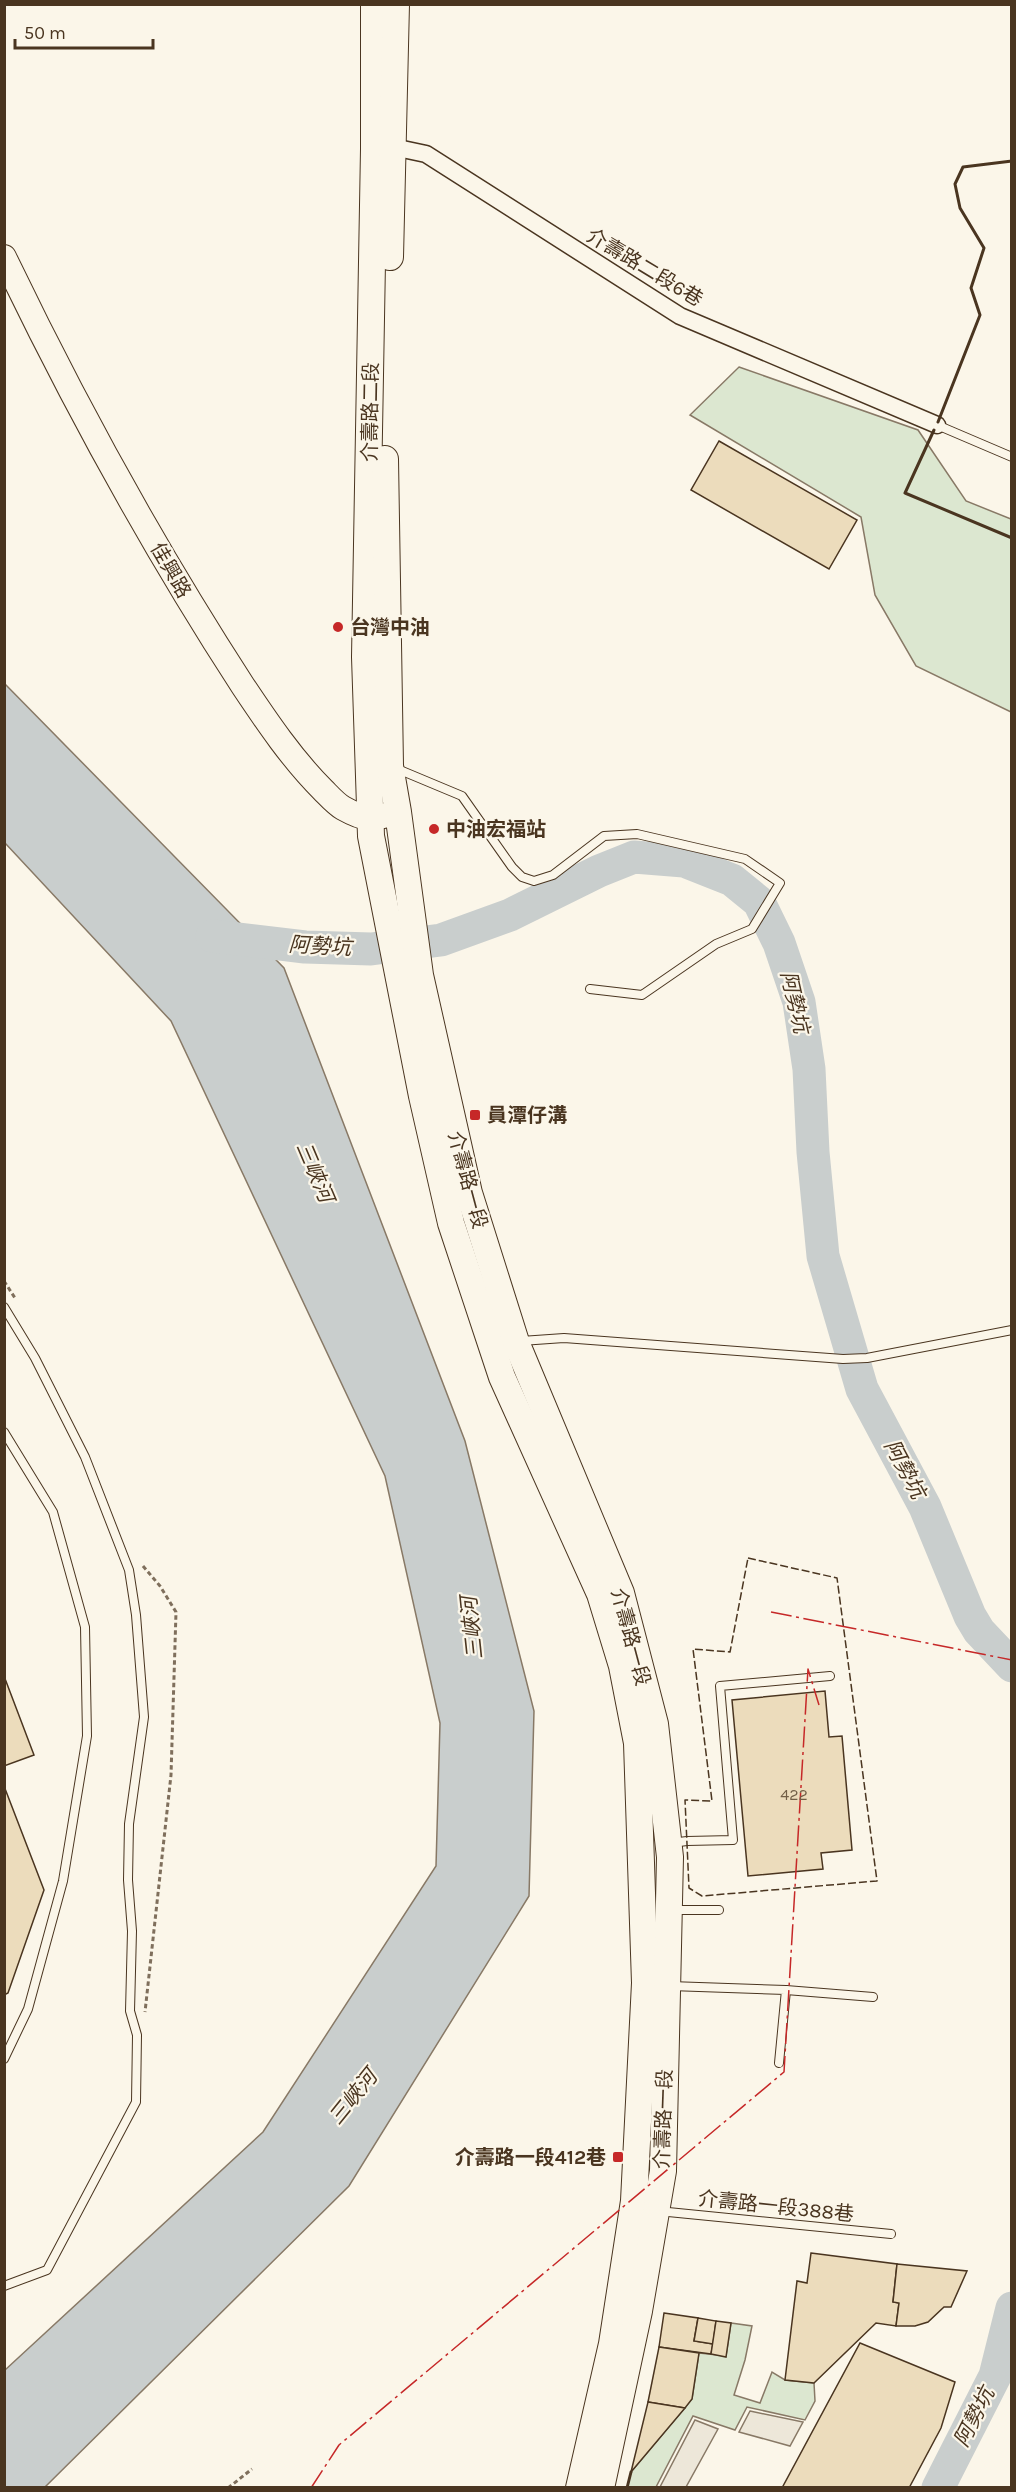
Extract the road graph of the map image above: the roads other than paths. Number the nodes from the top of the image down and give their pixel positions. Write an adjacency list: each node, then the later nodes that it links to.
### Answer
1 (374, 4): 3 (main road, 介壽路二段)
2 (396, 4): 3 (main road, 介壽路二段)
3 (384, 148): 5 (street, 介壽路二段6巷); 7 (main road, 介壽路二段); 9 (main road, 介壽路二段)
4 (4, 257): 9 (street, 佳興路)
5 (937, 425): 6 (lane)
6 (1011, 457)
7 (390, 766): 8 (main road, 介壽路二段); 11 (lane)
8 (398, 812): 9 (street); 10 (main road, 介壽路一段)
9 (369, 820): 10 (main road, 介壽路一段)
10 (409, 976): 14 (main road, 介壽路一段)
11 (590, 989)
12 (4, 1307): 27 (lane)
13 (1011, 1330): 14 (lane)
14 (505, 1346): 17 (main road, 介壽路一段); 20 (main road, 介壽路一段)
15 (4, 1432): 23 (lane)
16 (830, 1676): 17 (lane)
17 (668, 1844): 18 (main road, 介壽路一段)
18 (669, 1910): 19 (lane); 20 (main road, 介壽路一段)
19 (719, 1910)
20 (656, 1984): 21 (lane); 25 (main road, 介壽路一段); 28 (main road, 介壽路一段)
21 (786, 1990): 22 (lane); 24 (lane)
22 (873, 1996)
23 (4, 2059)
24 (779, 2062)
25 (657, 2211): 26 (lane, 介壽路一段388巷); 29 (main road, 介壽路一段)
26 (891, 2234)
27 (4, 2286)
28 (579, 2487)
29 (601, 2487)

